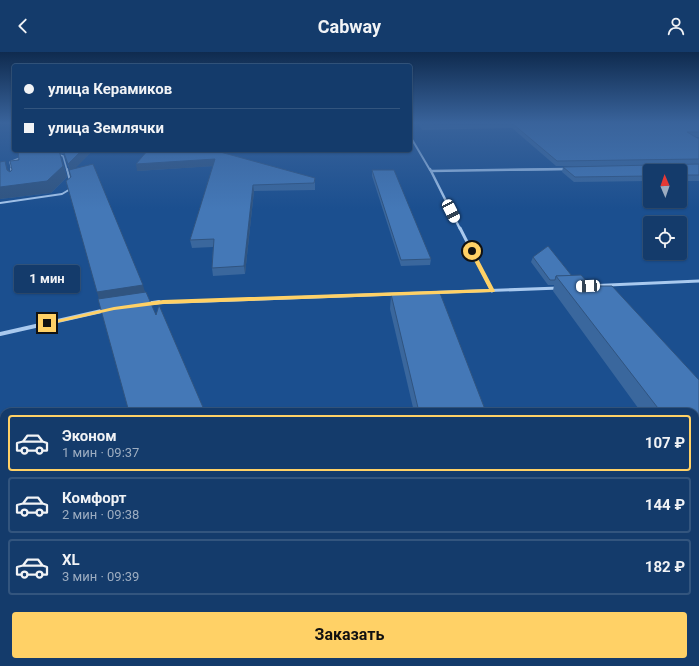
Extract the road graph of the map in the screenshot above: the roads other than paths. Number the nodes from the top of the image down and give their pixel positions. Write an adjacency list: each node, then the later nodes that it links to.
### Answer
1 (419, 152): 7 (street)
2 (52, 154): 9 (lane)
3 (27, 156): 5 (lane)
4 (6, 169): 5 (lane)
5 (11, 169): 8 (lane)
6 (573, 169): 7 (street)
7 (431, 171): 13 (street)
8 (12, 175)
9 (0, 203)
10 (699, 281): 12 (street)
11 (564, 287): 13 (street)
12 (580, 287)
13 (492, 291): 14 (street)
14 (144, 304)
15 (114, 308): 16 (street)
16 (0, 334)

